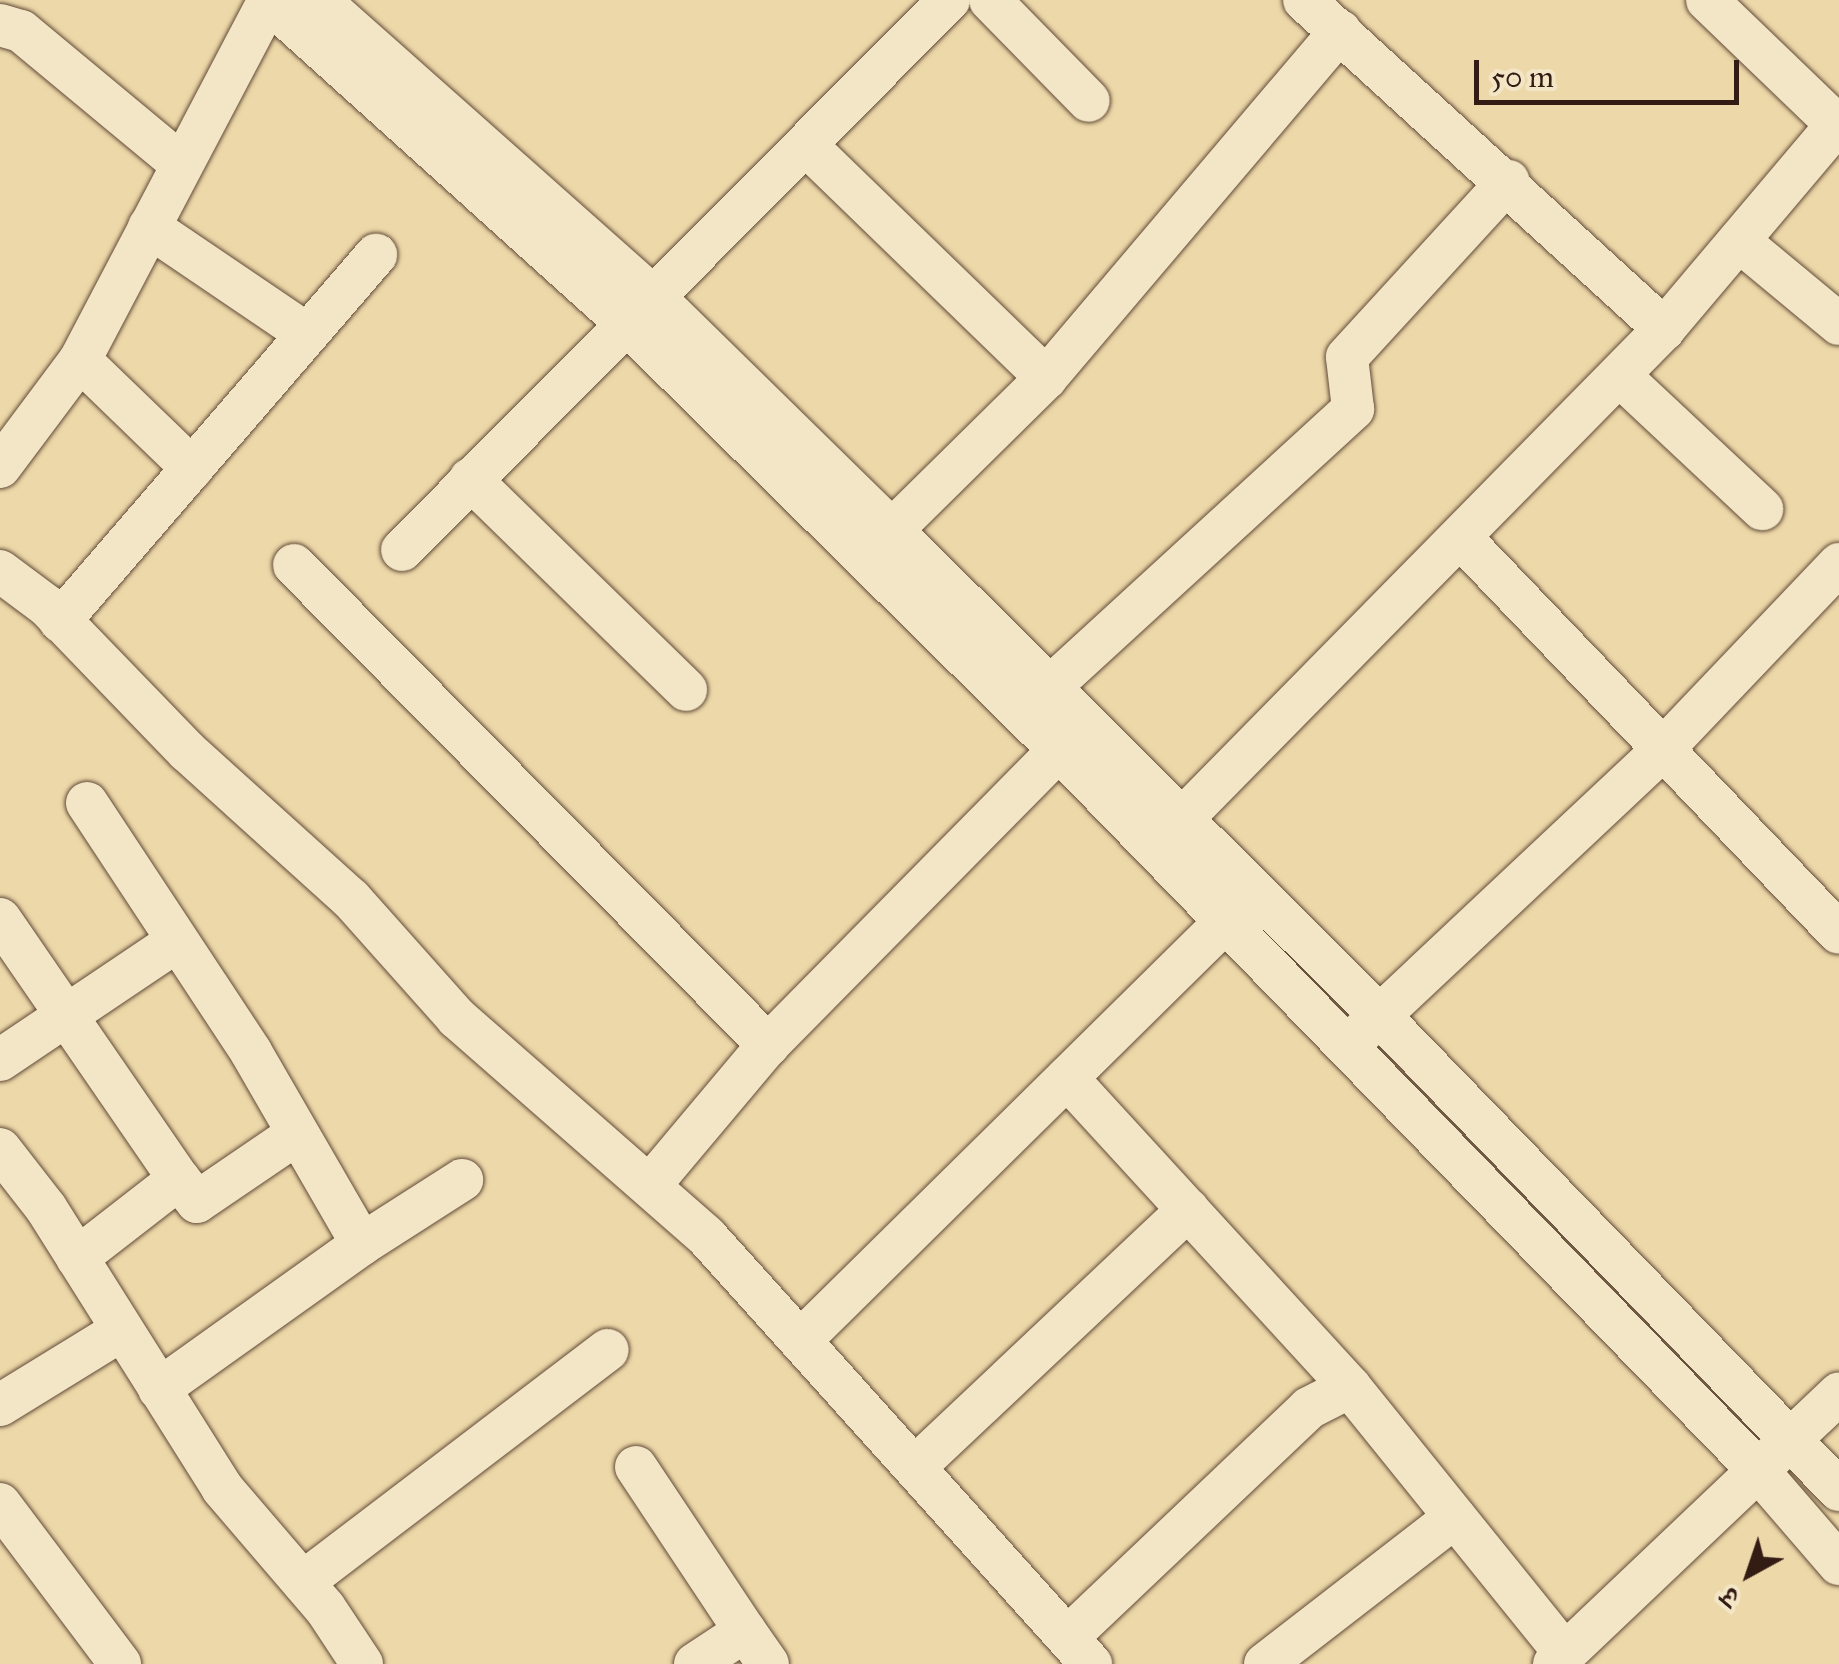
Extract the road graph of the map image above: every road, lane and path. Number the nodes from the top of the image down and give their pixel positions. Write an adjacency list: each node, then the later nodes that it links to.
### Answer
1 (268, 0): 12 (street); 17 (street)
2 (320, 0): 17 (street)
3 (949, 0): 11 (street)
4 (990, 0): 9 (street)
5 (1304, 0): 8 (street)
6 (1707, 0): 10 (street)
7 (2, 23): 12 (street)
8 (1340, 31): 13 (street); 23 (street)
9 (1090, 101)
10 (1838, 124): 15 (street)
11 (808, 147): 17 (street); 23 (street)
12 (180, 164): 14 (street)
13 (1508, 180): 19 (street); 35 (street)
14 (149, 227): 20 (street); 21 (street)
15 (1739, 241): 18 (street); 19 (street)
16 (376, 255): 20 (street)
17 (640, 310): 26 (street); 28 (street); 37 (street)
18 (1839, 324)
19 (1664, 329): 22 (street)
20 (307, 334): 25 (street)
21 (80, 360): 24 (street); 25 (street)
22 (1620, 376): 27 (street); 29 (street)
23 (1046, 378): 28 (street)
24 (0, 467)
25 (192, 468): 34 (street)
26 (470, 479): 30 (street); 36 (street)
27 (1762, 509)
28 (892, 530): 35 (street)
29 (1464, 541): 38 (street); 40 (street)
30 (402, 550)
31 (1839, 564): 38 (street)
32 (294, 565): 48 (street)
33 (0, 571): 34 (street)
34 (60, 620): 55 (street)
35 (1051, 686): 40 (street)
36 (686, 690)
37 (1059, 750): 42 (street); 48 (street)
38 (1662, 750): 43 (street); 46 (street)
39 (87, 803): 44 (street)
40 (1183, 818): 46 (street)
41 (0, 919): 45 (street)
42 (1226, 920): 47 (street); 50 (street)
43 (1839, 933)
44 (177, 940): 45 (street); 51 (street)
45 (62, 1015): 49 (street); 53 (street)
46 (1380, 1016): 47 (street); 66 (street)
47 (1348, 1045): 69 (street)
48 (768, 1046): 55 (street)
49 (0, 1060)
50 (1067, 1078): 56 (street); 60 (street)
51 (298, 1134): 53 (street); 57 (street)
52 (0, 1149): 58 (street)
53 (179, 1179): 58 (street)
54 (462, 1180): 57 (street)
55 (652, 1183): 60 (street)
56 (1188, 1210): 62 (street); 67 (street)
57 (362, 1244): 63 (street)
58 (77, 1258): 59 (street)
59 (122, 1330): 63 (street); 65 (street)
60 (803, 1338): 67 (street)
61 (608, 1350): 74 (street)
62 (1350, 1387): 72 (street); 76 (street)
63 (158, 1389): 74 (street)
64 (1839, 1394): 66 (street)
65 (0, 1406)
66 (1792, 1436): 69 (street); 70 (street)
67 (916, 1466): 76 (street)
68 (636, 1467): 75 (street)
69 (1756, 1468): 73 (street); 77 (street)
70 (1839, 1490)
71 (0, 1504): 78 (street)
72 (1455, 1517): 77 (street); 81 (street)
73 (1839, 1564)
74 (303, 1582): 79 (street)
75 (756, 1648): 80 (street)
76 (1081, 1650)
77 (1559, 1658)
78 (120, 1664)
79 (362, 1664)
80 (695, 1664)
81 (1265, 1664)

